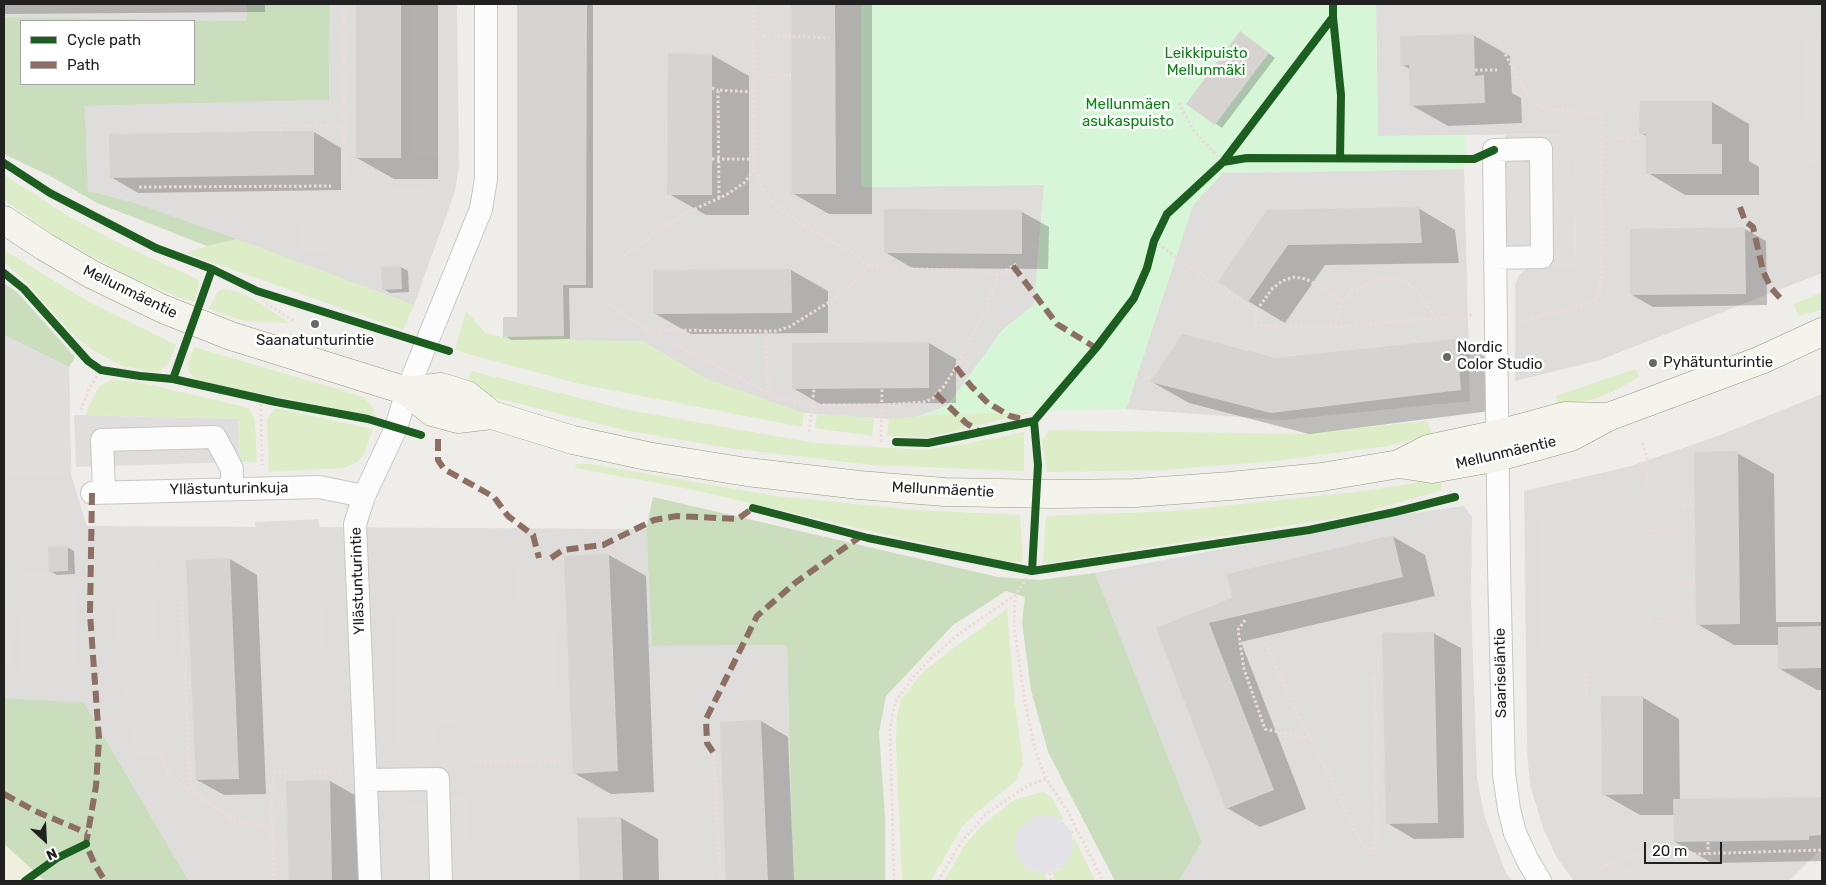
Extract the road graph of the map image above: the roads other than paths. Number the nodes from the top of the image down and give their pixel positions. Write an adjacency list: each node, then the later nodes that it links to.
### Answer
1 (486, 4): 5 (street)
2 (4, 220): 5 (main road, Mellunmäentie)
3 (1495, 258): 3 (street); 6 (street)
4 (1822, 334): 6 (main road, Mellunmäentie)
5 (407, 391): 6 (main road, Mellunmäentie); 8 (street, Yllästunturintie)
6 (1498, 445): 12 (street, Saariseläntie)
7 (232, 490): 7 (street, Yllästunturinkuja); 8 (street, Yllästunturinkuja)
8 (364, 496): 9 (street, Yllästunturintie)
9 (365, 775): 10 (street, Yllästunturintie); 11 (street)
10 (370, 881)
11 (440, 881)
12 (1540, 881)

